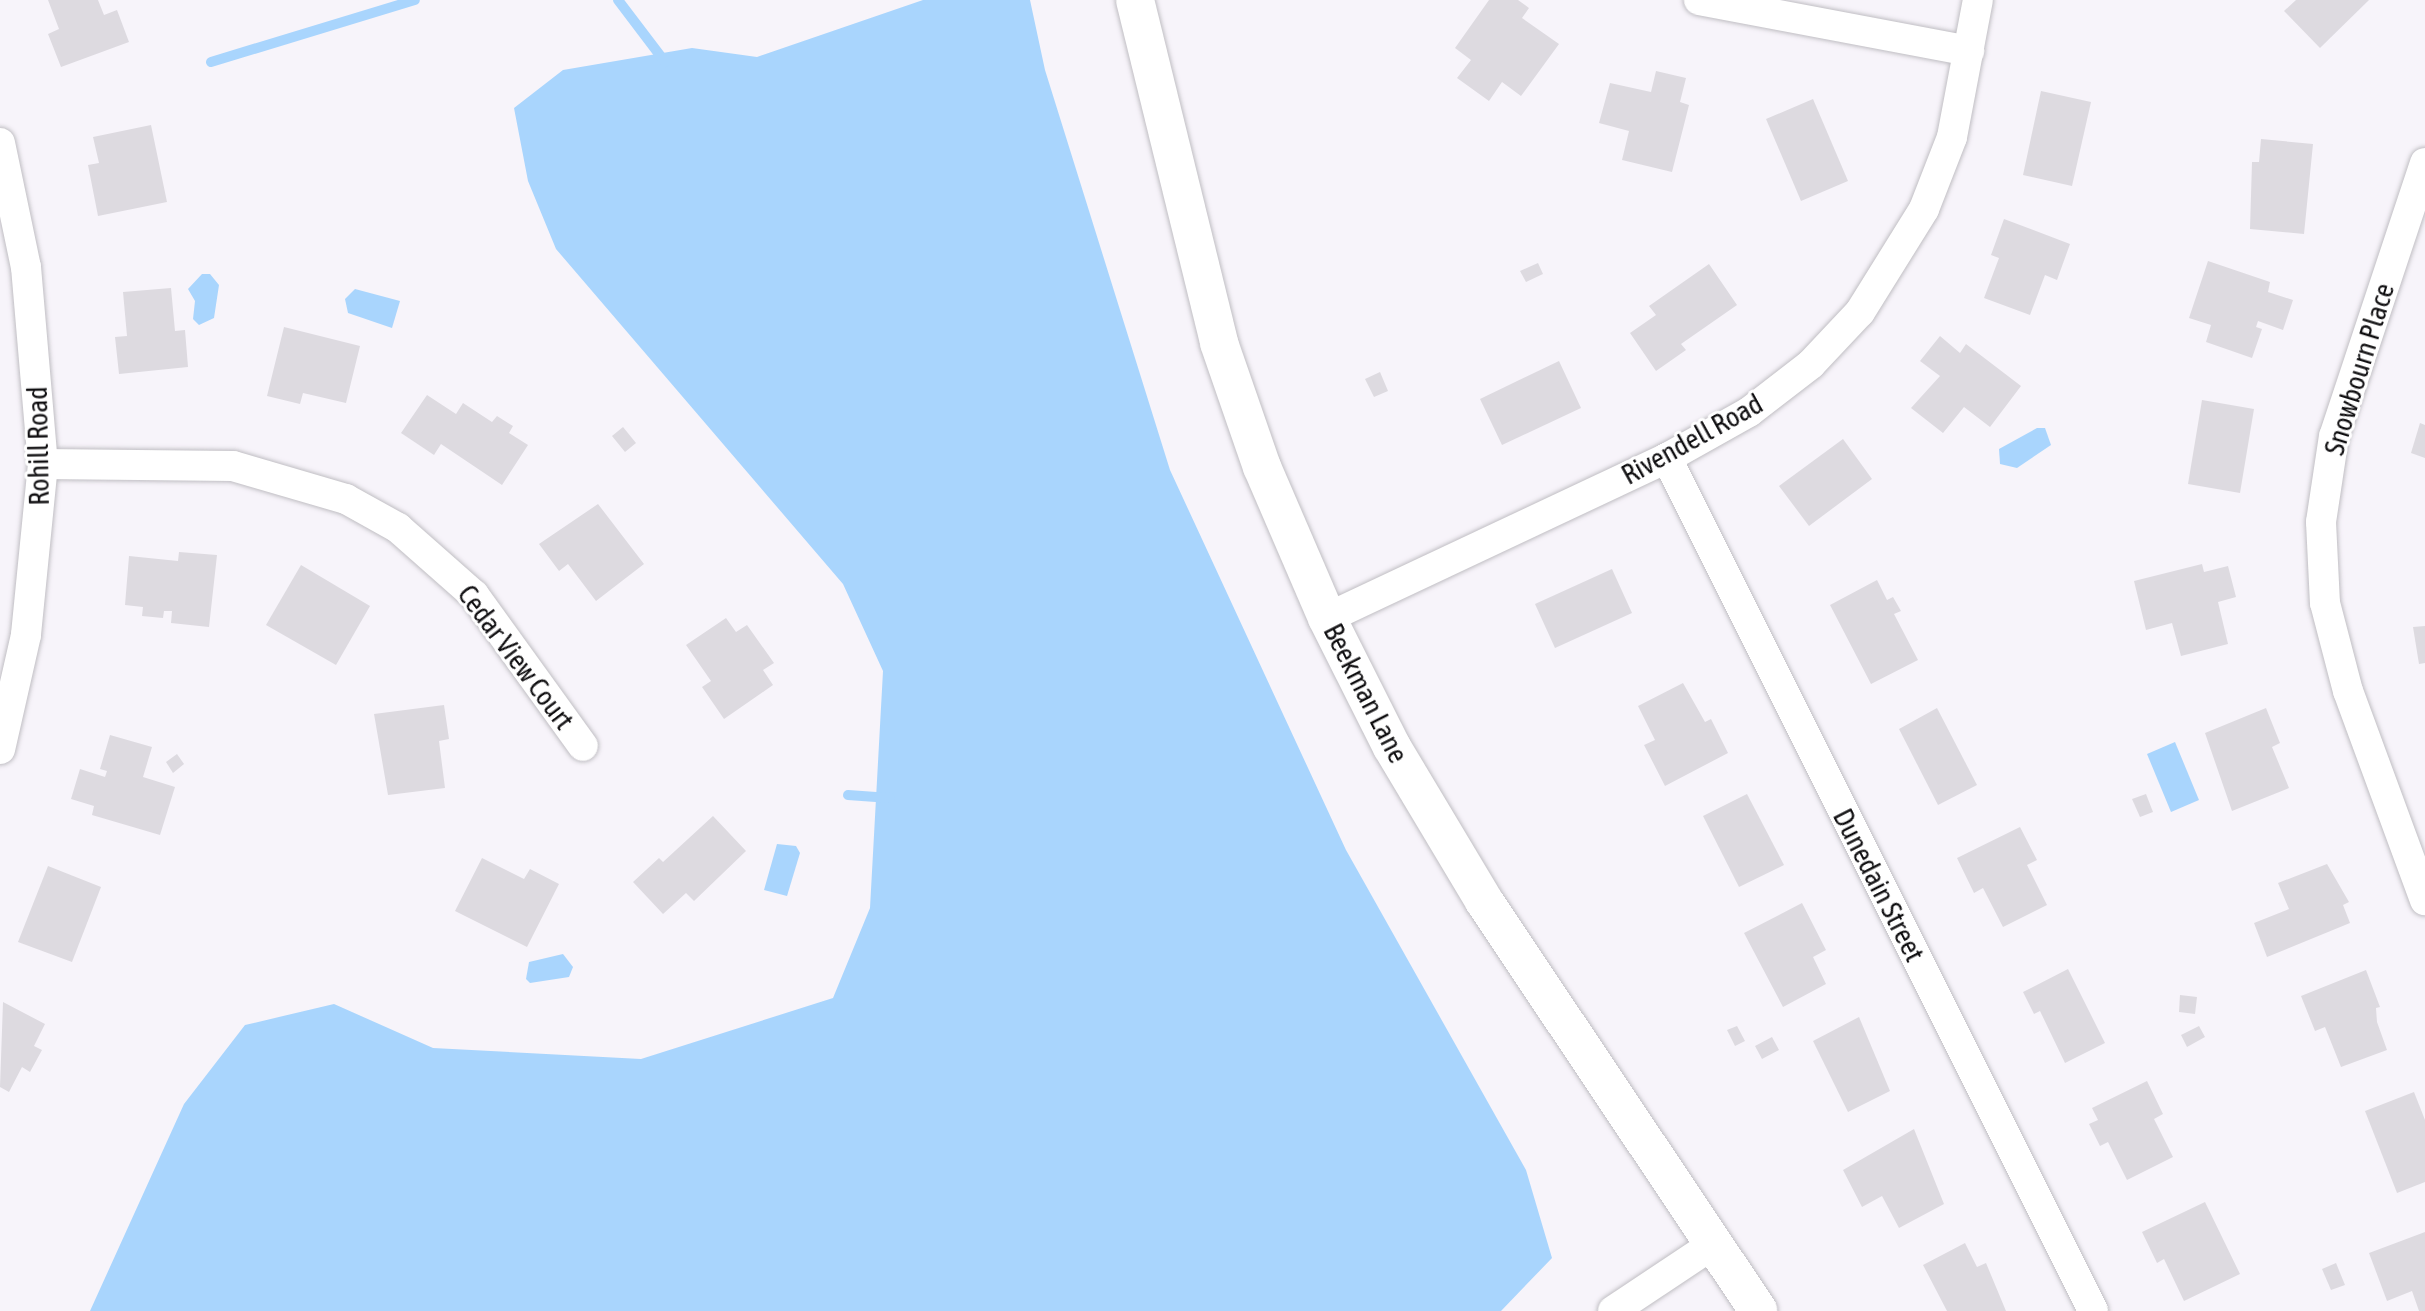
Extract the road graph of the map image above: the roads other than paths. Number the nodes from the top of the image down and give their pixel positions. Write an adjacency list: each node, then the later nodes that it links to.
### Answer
1 (1135, 0): 9 (street, Beekman Lane)
2 (1699, 0): 4 (street)
3 (1978, 0): 4 (street, Rivendell Road)
4 (1969, 51): 7 (street, Rivendell Road)
5 (0, 143): 8 (street, Rohill Road)
6 (2425, 163): 12 (street, Snowbourn Place)
7 (1667, 458): 9 (street, Rivendell Road); 16 (street, Dunedain Street)
8 (43, 464): 10 (street, Cedar View Court); 11 (street, Rohill Road)
9 (1327, 618): 13 (street, Beekman Lane)
10 (583, 746)
11 (0, 749)
12 (2425, 900)
13 (1715, 1243): 14 (street); 15 (street, Beekman Lane)
14 (1613, 1311)
15 (1758, 1311)
16 (2093, 1311)

